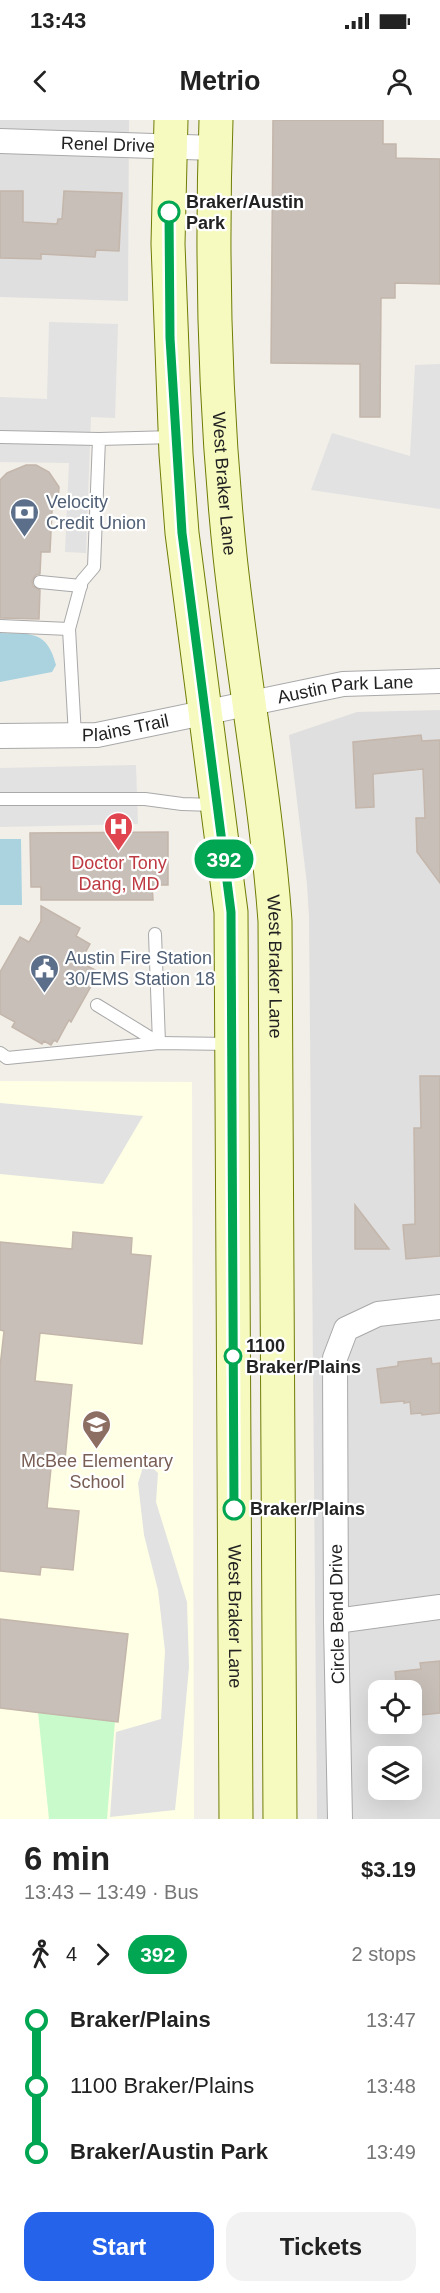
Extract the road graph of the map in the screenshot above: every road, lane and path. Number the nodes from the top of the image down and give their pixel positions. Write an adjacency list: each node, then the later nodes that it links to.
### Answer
1 (171, 133): 2 (street, Renel Drive); 3 (street, Renel Drive); 4 (main road, West Braker Lane)
2 (216, 134): 12 (main road, West Braker Lane)
3 (0, 141)
4 (175, 437): 6 (lane); 13 (main road, West Braker Lane)
5 (0, 438): 6 (lane)
6 (99, 439): 8 (lane)
7 (40, 582): 8 (lane)
8 (81, 586): 10 (lane)
9 (0, 626): 10 (lane)
10 (69, 629): 15 (lane)
11 (440, 681): 12 (street, Austin Park Lane)
12 (249, 703): 13 (street, Plains Trail); 21 (main road, West Braker Lane)
13 (204, 713): 15 (street, Plains Trail); 17 (main road, West Braker Lane)
14 (0, 736): 15 (street, Plains Trail)
15 (75, 736)
16 (0, 799): 17 (lane)
17 (217, 805): 22 (main road, West Braker Lane)
18 (155, 934): 20 (lane)
19 (97, 1005): 20 (lane)
20 (159, 1043): 22 (lane); 23 (lane)
21 (277, 1043): 22 (main road); 28 (main road, West Braker Lane)
22 (231, 1044): 27 (main road, West Braker Lane)
23 (0, 1053)
24 (440, 1307): 26 (street, Circle Bend Drive)
25 (440, 1608): 26 (street)
26 (336, 1620): 29 (street, Circle Bend Drive)
27 (236, 1819)
28 (280, 1819)
29 (340, 1819)

